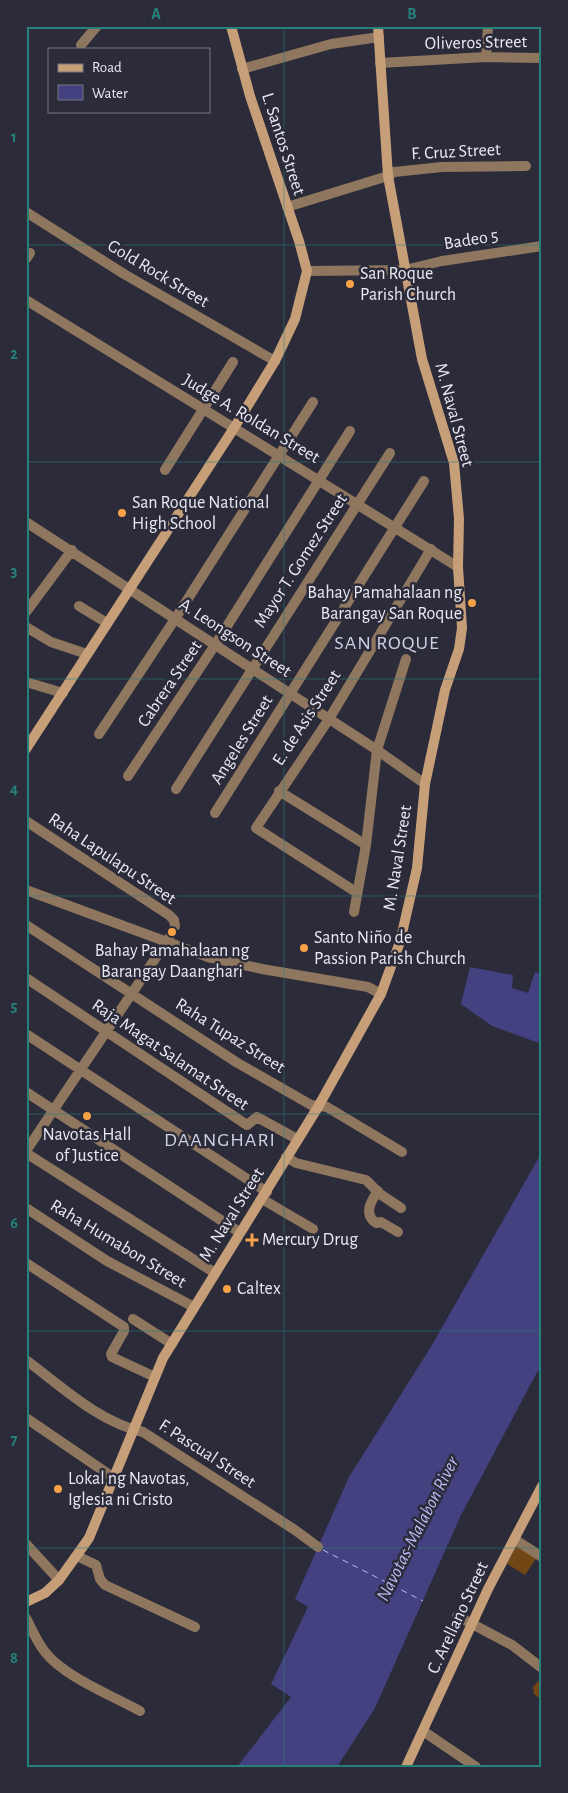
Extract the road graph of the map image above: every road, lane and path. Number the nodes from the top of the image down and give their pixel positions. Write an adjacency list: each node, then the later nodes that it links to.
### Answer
1 (97, 26): 6 (street)
2 (231, 26): 10 (main road, L. Santos Street)
3 (378, 26): 5 (main road, M. Naval Street)
4 (488, 26): 7 (street)
5 (379, 37): 9 (main road, M. Naval Street); 10 (street)
6 (81, 45)
7 (486, 57): 8 (street, Oliveros Street); 9 (street, Oliveros Street)
8 (542, 58)
9 (380, 63): 12 (main road, M. Naval Street)
10 (242, 68): 13 (main road, L. Santos Street)
11 (526, 166): 12 (street, F. Cruz Street)
12 (388, 176): 13 (street, F. Cruz Street); 16 (main road, M. Naval Street)
13 (287, 207): 17 (main road, L. Santos Street)
14 (26, 212): 19 (street, Gold Rock Street)
15 (542, 246): 16 (street, Badeo 5)
16 (405, 270): 17 (street, Badeo 5); 35 (main road, M. Naval Street)
17 (307, 271): 19 (main road)
18 (26, 300): 22 (street, Judge A. Roldan Street)
19 (275, 361): 23 (main road)
20 (233, 362): 22 (street)
21 (313, 402): 26 (street)
22 (202, 408): 23 (street, Judge A. Roldan Street); 27 (street)
23 (234, 428): 26 (street, Judge A. Roldan Street); 36 (main road)
24 (350, 431): 28 (street, Cabrera Street)
25 (390, 453): 30 (street, Mayor T. Gomez Street)
26 (280, 456): 28 (street, Judge A. Roldan Street); 39 (street)
27 (165, 470)
28 (320, 480): 30 (street, Judge A. Roldan Street); 42 (street, Cabrera Street)
29 (424, 481): 32 (street, Angeles Street)
30 (358, 504): 32 (street, Judge A. Roldan Street); 45 (street, Mayor T. Gomez Street)
31 (26, 522): 34 (street, A. Leongson Street)
32 (396, 527): 33 (street, Judge A. Roldan Street); 48 (street, Angeles Street)
33 (431, 549): 35 (street, Judge A. Roldan Street); 49 (street, E. de Asis Street)
34 (72, 550): 36 (street, A. Leongson Street); 38 (street)
35 (458, 567): 54 (main road, M. Naval Street)
36 (129, 589): 39 (street, A. Leongson Street); 40 (main road)
37 (79, 606): 40 (street)
38 (26, 612)
39 (176, 619): 42 (street, A. Leongson Street); 50 (street)
40 (107, 623): 43 (main road)
41 (26, 627): 43 (street)
42 (215, 645): 45 (street, A. Leongson Street); 53 (street, Cabrera Street)
43 (87, 654): 47 (main road)
44 (406, 658): 52 (street)
45 (251, 668): 48 (street, A. Leongson Street); 55 (street, Mayor T. Gomez Street)
46 (26, 682): 47 (street)
47 (63, 693): 51 (main road)
48 (290, 693): 49 (street, A. Leongson Street); 57 (street, Angeles Street)
49 (329, 718): 52 (street, A. Leongson Street); 56 (street, E. de Asis Street)
50 (99, 734)
51 (26, 749)
52 (377, 750): 54 (street, A. Leongson Street); 59 (street)
53 (128, 776)
54 (425, 784): 68 (main road, M. Naval Street)
55 (176, 789)
56 (278, 791): 59 (street); 61 (street, E. de Asis Street)
57 (215, 813)
58 (26, 821): 64 (street, Raha Lapulapu Street)
59 (366, 846): 61 (street)
60 (26, 890): 65 (street)
61 (356, 892): 62 (street)
62 (354, 912)
63 (26, 925): 67 (street, Raha Tupaz Street)
64 (175, 926)
65 (167, 940): 67 (street); 68 (street)
66 (26, 978): 69 (street, Raja Magat Salamat Street)
67 (132, 992): 69 (street); 73 (street, Raha Tupaz Street)
68 (381, 994): 73 (main road, M. Naval Street)
69 (106, 1031): 71 (street); 75 (street, Raja Magat Salamat Street)
70 (26, 1034): 71 (street)
71 (80, 1070): 74 (street); 80 (street)
72 (26, 1092): 74 (street)
73 (318, 1106): 75 (main road, M. Naval Street); 77 (street, Raha Tupaz Street)
74 (54, 1110): 76 (street); 84 (street)
75 (297, 1138): 78 (main road, M. Naval Street)
76 (26, 1152): 87 (street)
77 (402, 1152)
78 (286, 1157): 79 (street); 80 (main road, M. Naval Street)
79 (378, 1191): 82 (street); 85 (street)
80 (265, 1195): 83 (street); 84 (main road, M. Naval Street)
81 (26, 1208): 88 (street, Raha Humabon Street)
82 (401, 1208)
83 (313, 1229)
84 (239, 1232): 87 (main road, M. Naval Street)
85 (398, 1232)
86 (26, 1263): 92 (street)
87 (215, 1272): 88 (main road, M. Naval Street)
88 (194, 1307): 90 (main road, M. Naval Street)
89 (133, 1320): 90 (street)
90 (172, 1344): 92 (main road, M. Naval Street)
91 (26, 1360): 94 (street, F. Pascual Street)
92 (155, 1378): 94 (main road, M. Naval Street)
93 (26, 1418): 95 (street)
94 (134, 1430): 95 (main road, M. Naval Street); 99 (street, F. Pascual Street)
95 (114, 1478): 100 (main road, M. Naval Street)
96 (542, 1486): 97 (main road, C. Arellano Street)
97 (514, 1539): 101 (street); 106 (main road, C. Arellano Street)
98 (26, 1544): 102 (street)
99 (318, 1547)
100 (77, 1556): 102 (main road, M. Naval Street); 107 (street)
101 (542, 1557)
102 (59, 1580): 103 (main road, M. Naval Street)
103 (26, 1602)
104 (457, 1616): 106 (street)
105 (26, 1618): 109 (street)
106 (472, 1623): 108 (street); 110 (main road, C. Arellano Street)
107 (195, 1627)
108 (542, 1668)
109 (140, 1711)
110 (423, 1731): 111 (main road, C. Arellano Street); 112 (street)
111 (406, 1767)
112 (476, 1767)

